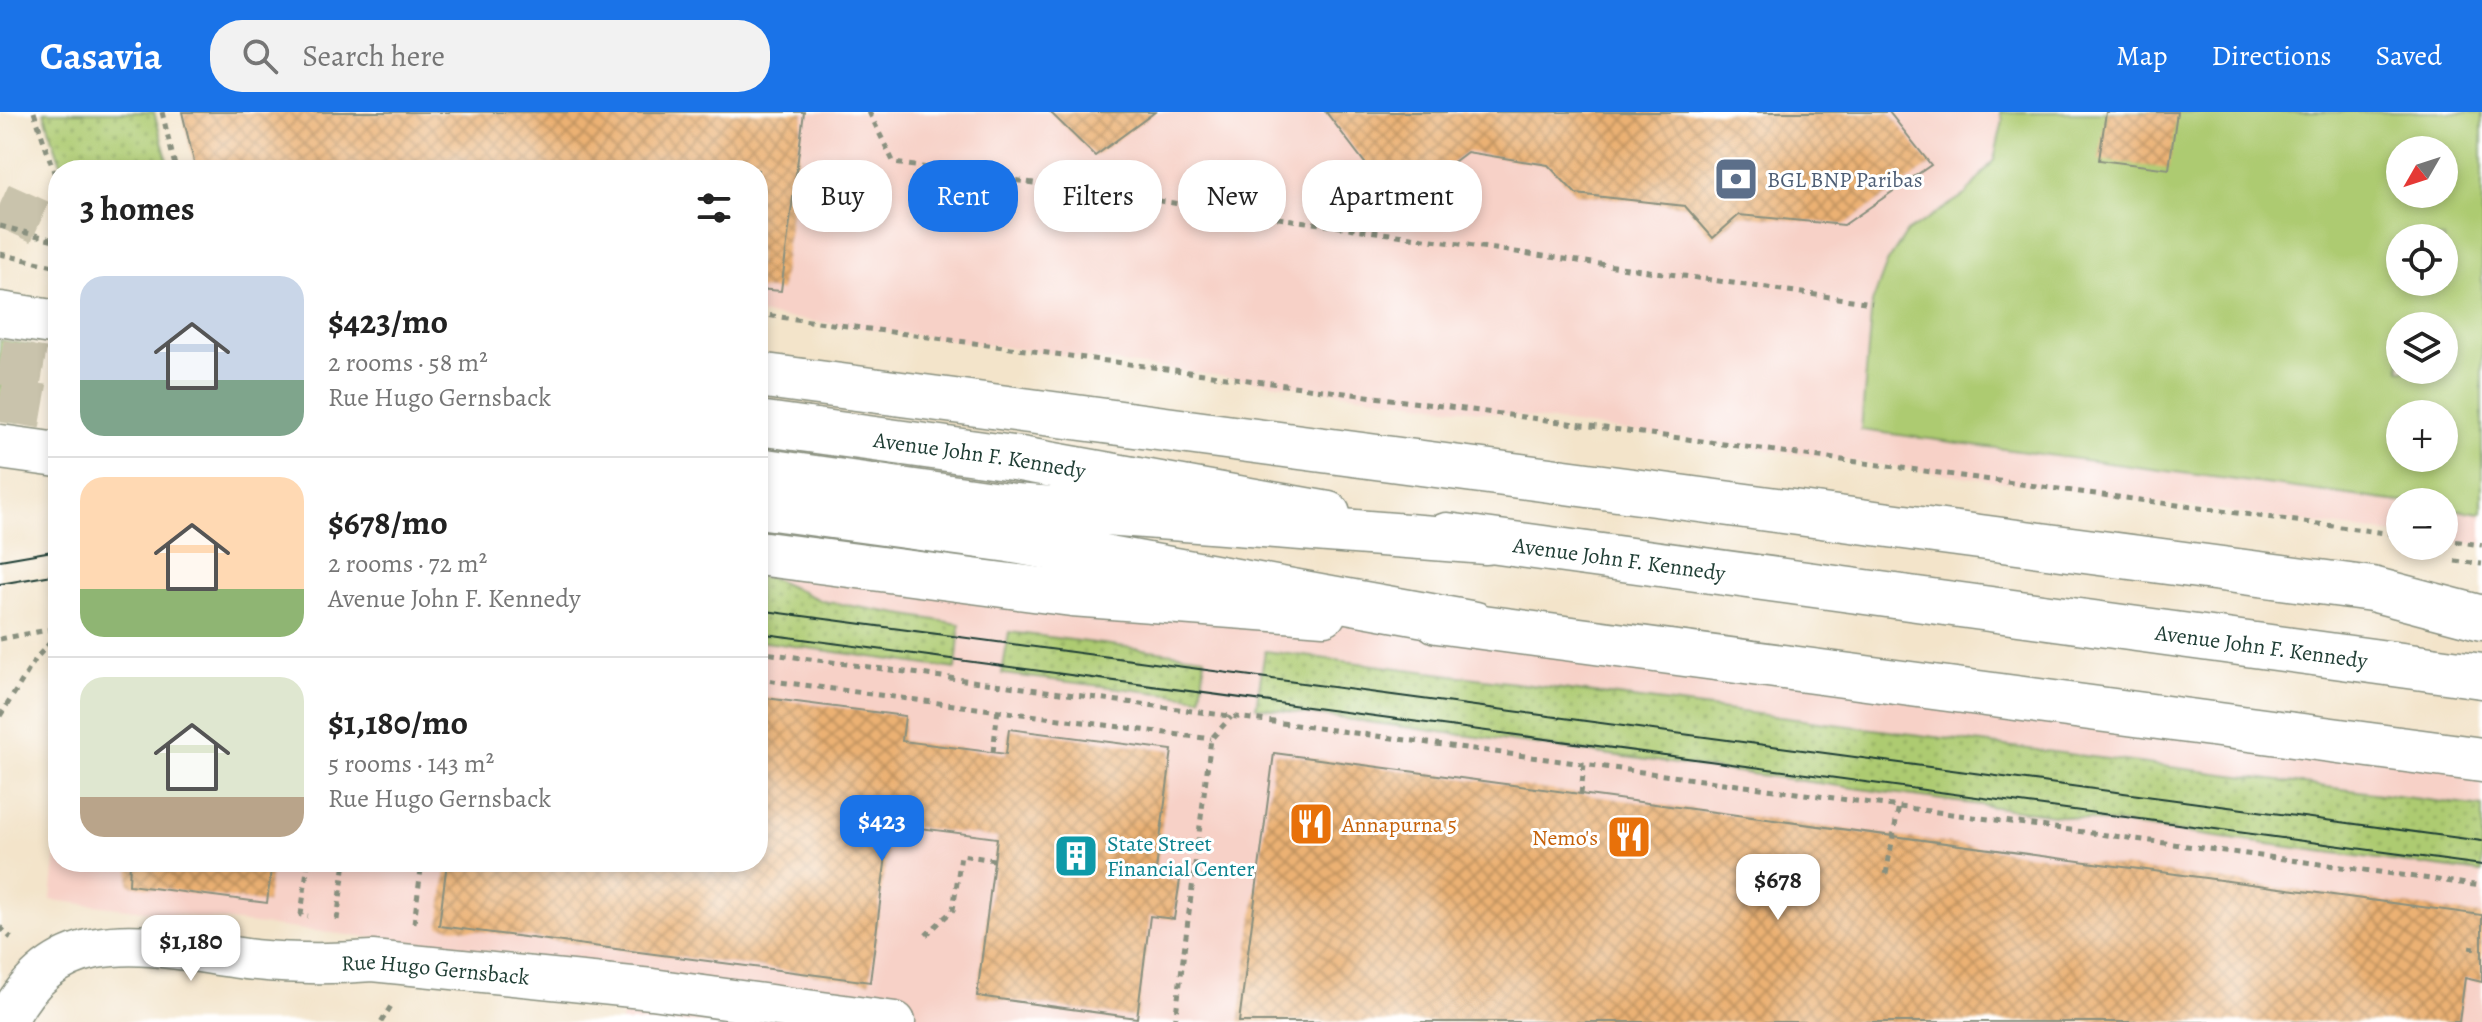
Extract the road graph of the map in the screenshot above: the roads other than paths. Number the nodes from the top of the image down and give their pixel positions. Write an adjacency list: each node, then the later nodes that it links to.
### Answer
1 (0, 314): 2 (main road)
2 (48, 321)
3 (768, 376): 11 (main road)
4 (768, 424): 9 (main road, Avenue John F. Kennedy)
5 (0, 447): 6 (main road)
6 (48, 454)
7 (768, 471): 9 (main road)
8 (768, 507): 12 (main road)
9 (1486, 542): 13 (main road, Avenue John F. Kennedy)
10 (768, 554): 12 (main road)
11 (2482, 618)
12 (1475, 624): 14 (main road)
13 (2482, 676)
14 (2482, 760)
15 (6, 1022): 16 (street, Rue Hugo Gernsback)
16 (895, 1022)

